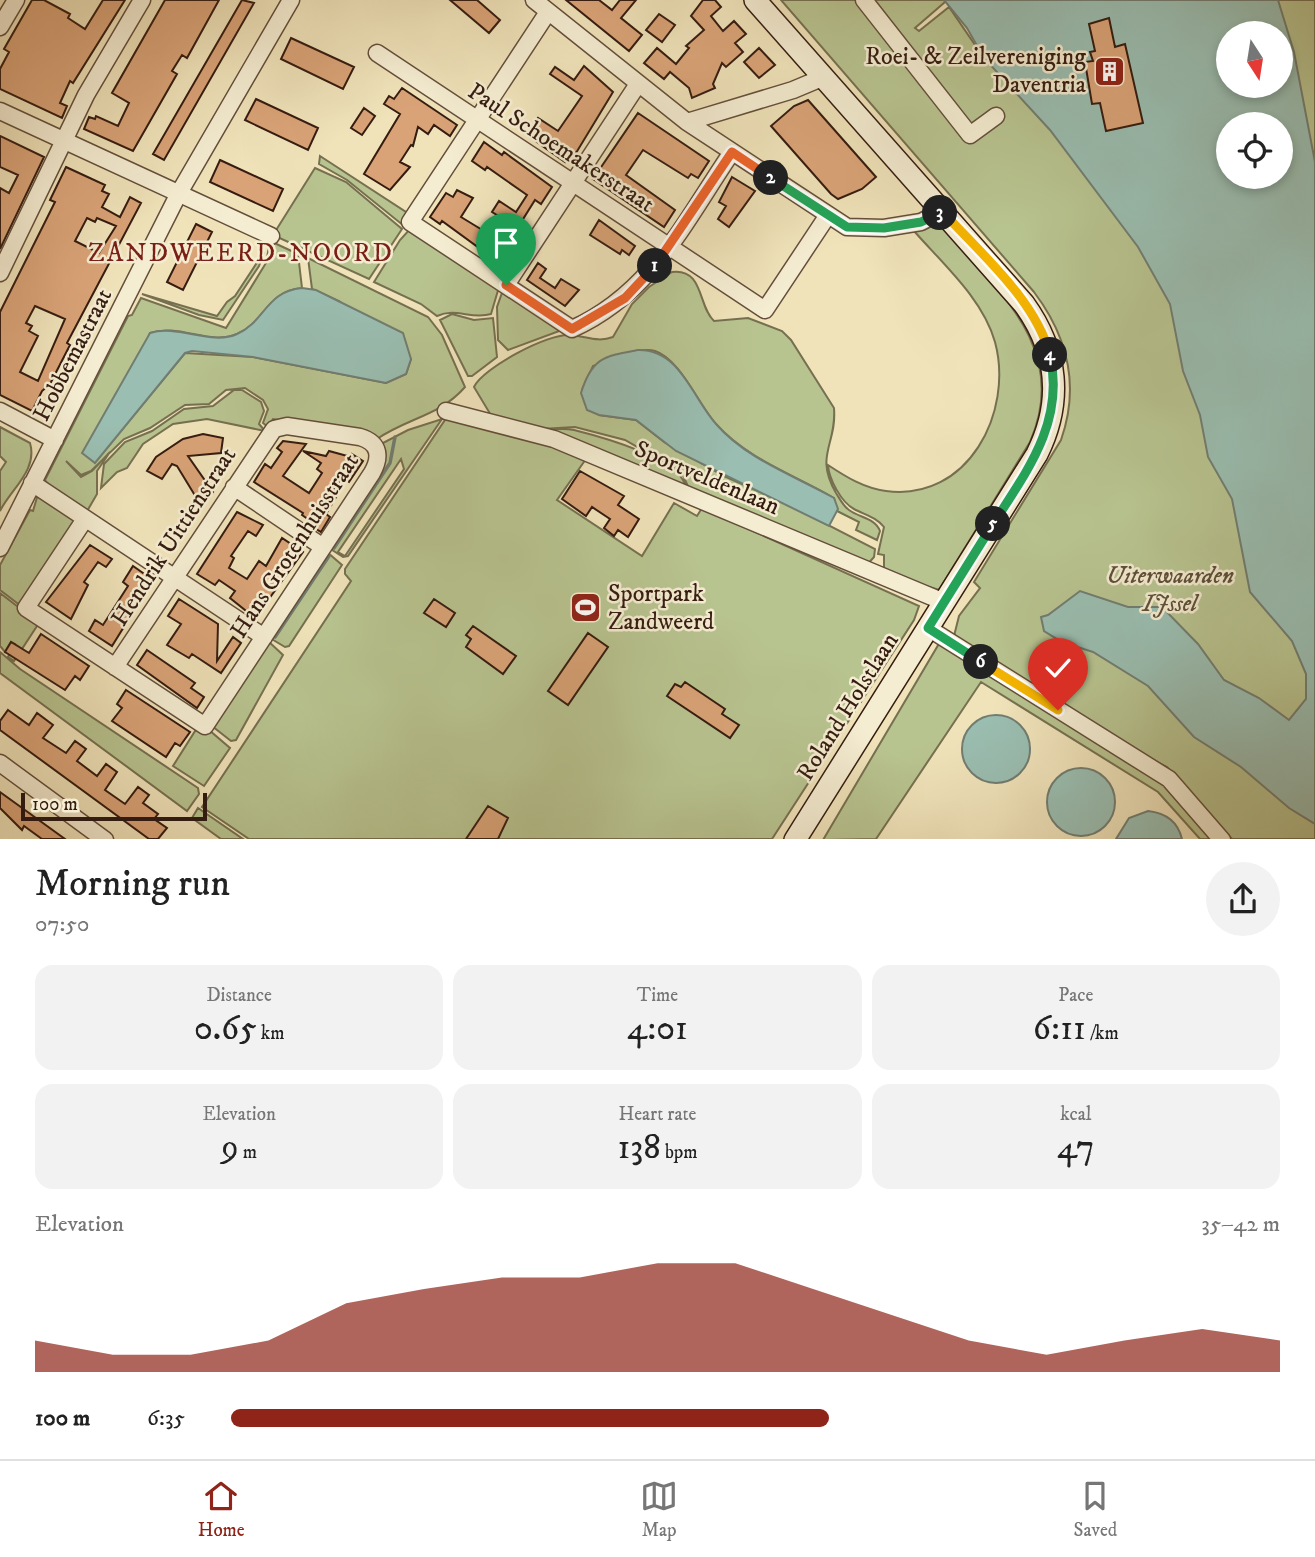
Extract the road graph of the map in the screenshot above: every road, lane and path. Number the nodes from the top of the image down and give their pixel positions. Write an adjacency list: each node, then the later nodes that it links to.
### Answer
1 (16, 0): 8 (street)
2 (142, 0): 16 (street)
3 (291, 0): 19 (street, Hobbemastraat)
4 (534, 0): 7 (street)
5 (755, 0): 10 (street, Roland Holstlaan)
6 (864, 0): 13 (street)
7 (548, 12): 11 (street); 14 (street)
8 (0, 27)
9 (377, 53): 14 (street, Paul Schoemakerstraat)
10 (824, 77): 15 (street); 20 (street, Roland Holstlaan)
11 (638, 84): 15 (street); 18 (street)
12 (0, 111): 16 (street)
13 (996, 116)
14 (477, 120): 18 (street, Paul Schoemakerstraat); 25 (street)
15 (687, 122): 17 (street)
16 (65, 141): 19 (street); 24 (street)
17 (732, 152): 21 (street); 23 (street)
18 (573, 183): 23 (street, Paul Schoemakerstraat); 25 (street)
19 (179, 193): 22 (street); 29 (street, Hobbemastraat)
20 (942, 211): 21 (street); 36 (street, Roland Holstlaan)
21 (828, 215): 23 (street, Paul Schoemakerstraat)
22 (271, 236)
23 (669, 246): 25 (street)
24 (0, 273)
25 (506, 285)
26 (0, 411): 29 (street)
27 (446, 411): 36 (street, Sportveldenlaan)
28 (271, 432): 31 (street, Hendrik Uittienstraat); 33 (street, Hans Grotenhuisstraat)
29 (55, 440): 30 (street, Hobbemastraat)
30 (32, 483): 32 (street); 34 (street, Hobbemastraat)
31 (234, 487): 33 (street); 35 (street, Hendrik Uittienstraat)
32 (85, 519): 35 (street); 39 (street)
33 (323, 547): 38 (street, Hans Grotenhuisstraat)
34 (0, 548)
35 (174, 578): 38 (street); 39 (street, Hendrik Uittienstraat)
36 (944, 603): 37 (street, Roland Holstlaan)
37 (928, 628): 42 (street, Roland Holstlaan); 43 (street)
38 (264, 637): 39 (street, Hans Grotenhuisstraat)
39 (115, 667)
40 (0, 763): 41 (street)
41 (105, 839)
42 (795, 839)
43 (1222, 839)

